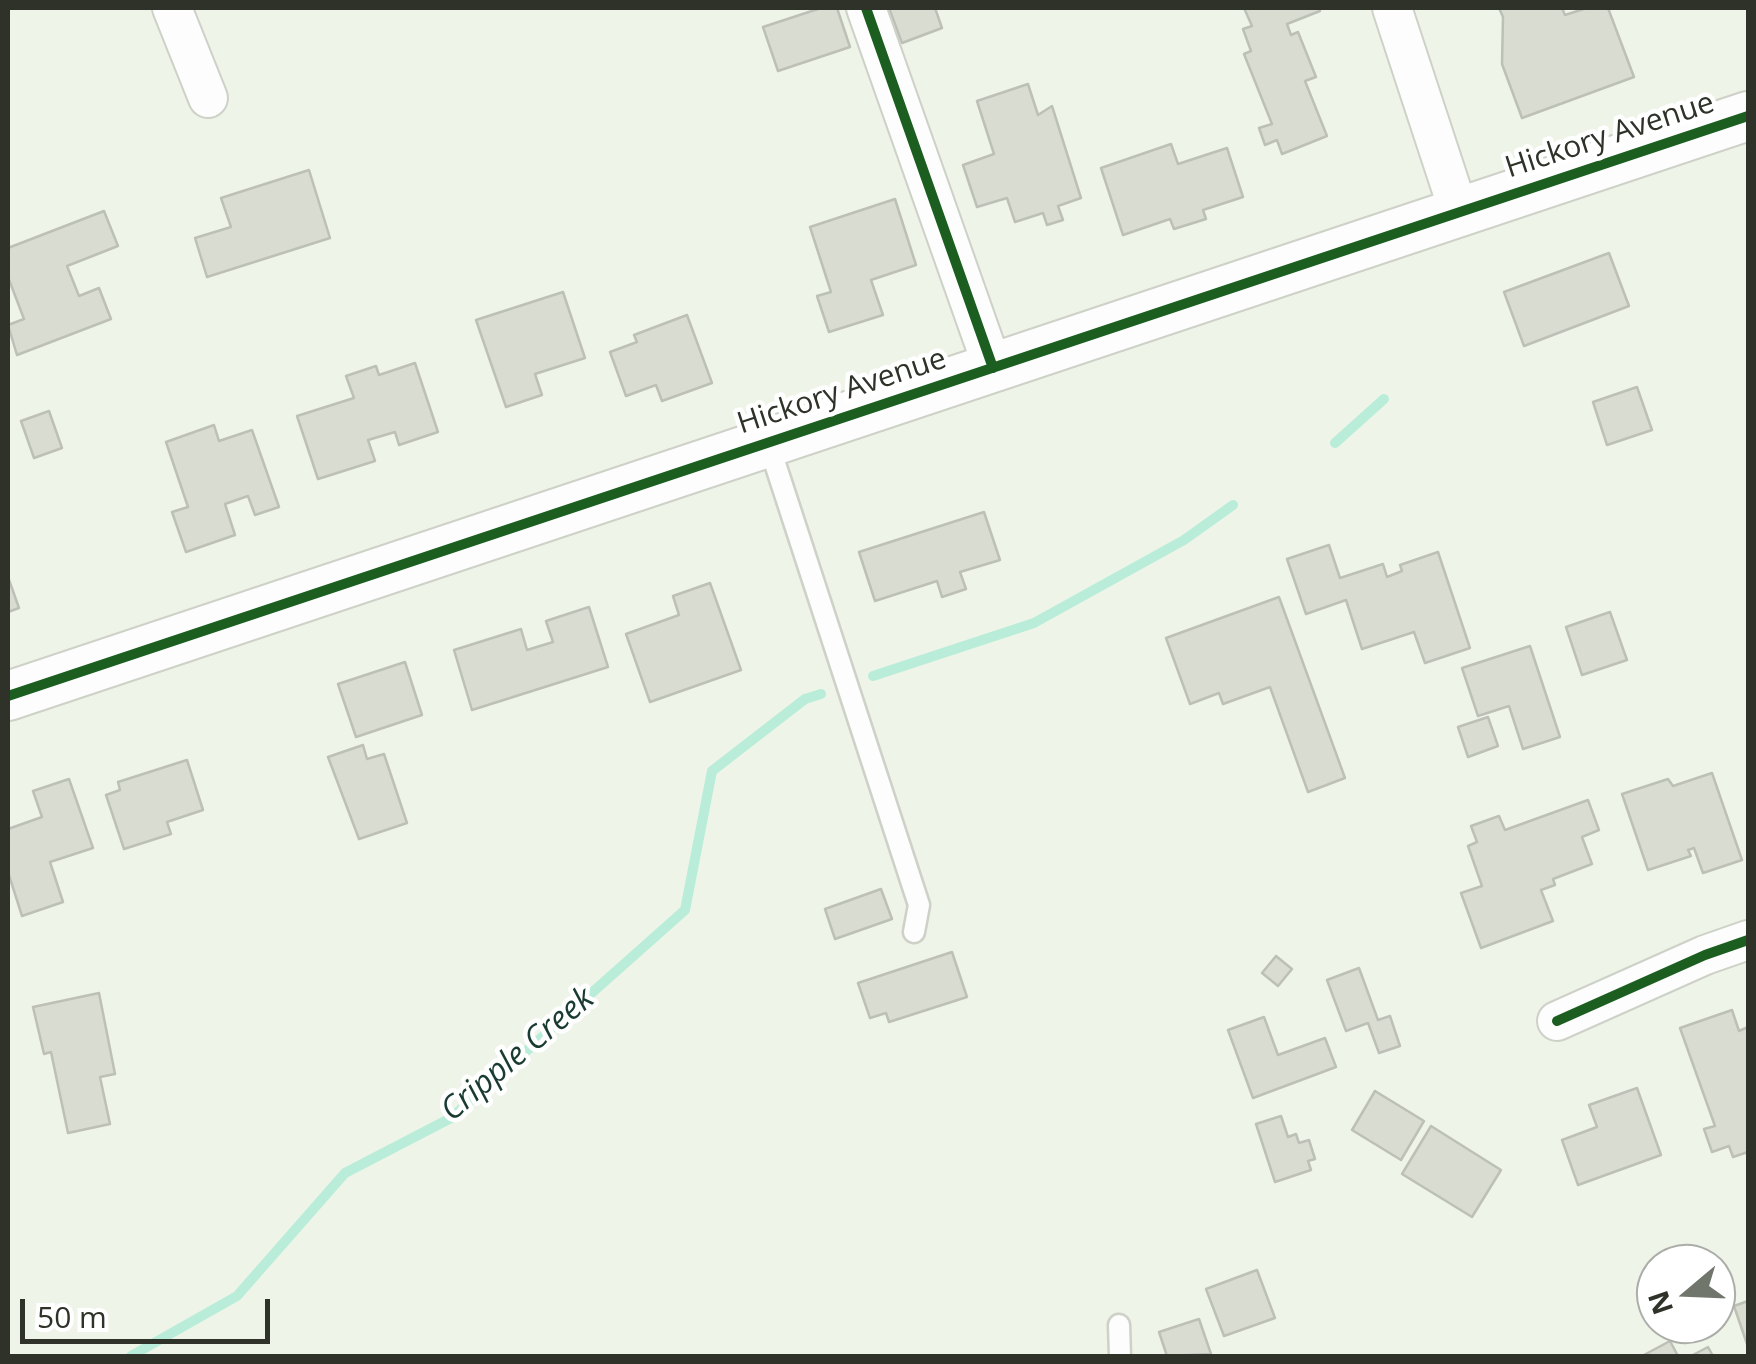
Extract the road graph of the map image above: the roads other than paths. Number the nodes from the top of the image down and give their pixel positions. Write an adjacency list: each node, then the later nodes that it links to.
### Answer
1 (172, 8): 4 (street)
2 (866, 8): 7 (street)
3 (1392, 8): 6 (street)
4 (208, 98)
5 (1748, 116): 6 (street, Hickory Avenue)
6 (1458, 212): 7 (street, Hickory Avenue)
7 (993, 368): 8 (street, Hickory Avenue)
8 (768, 442): 9 (street, Hickory Avenue); 10 (lane)
9 (8, 696)
10 (914, 932)
11 (1748, 940): 12 (street)
12 (1557, 1022)
13 (1120, 1325): 14 (lane)
14 (1120, 1356)

